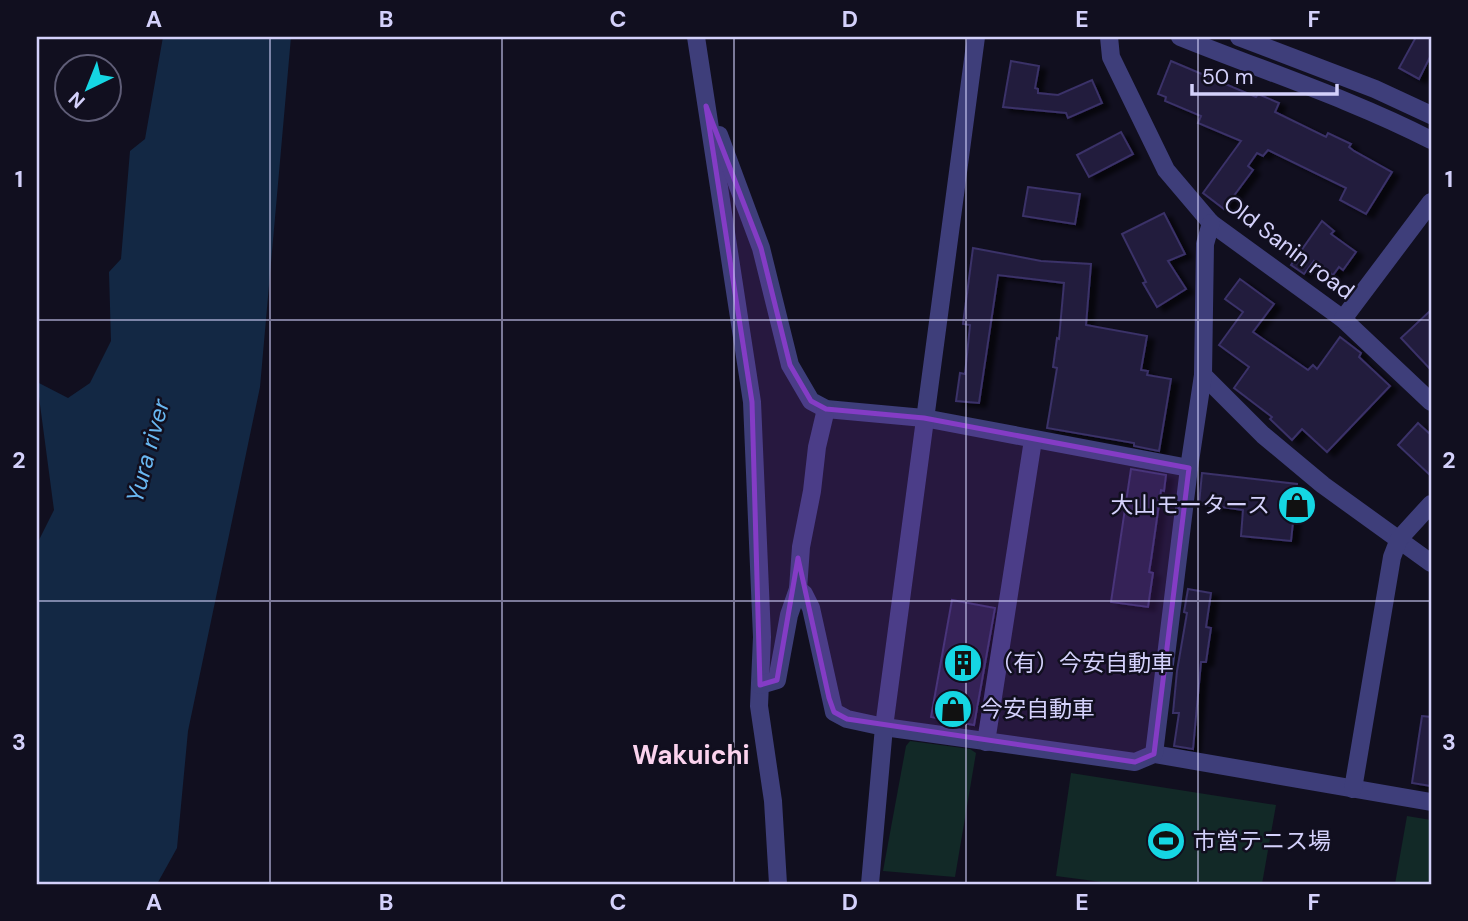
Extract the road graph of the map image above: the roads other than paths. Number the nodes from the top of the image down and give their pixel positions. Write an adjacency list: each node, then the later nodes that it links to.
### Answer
1 (696, 37): 6 (street)
2 (976, 37): 15 (street)
3 (1109, 37): 10 (street, Old Sanin road)
4 (1180, 37): 8 (street)
5 (1239, 37): 7 (street)
6 (706, 106): 14 (street); 22 (street)
7 (1431, 115)
8 (1431, 140)
9 (1431, 202): 11 (street)
10 (1211, 223): 11 (street, Old Sanin road); 12 (street)
11 (1343, 319): 13 (street, Old Sanin road)
12 (1203, 375): 17 (street); 19 (street)
13 (1431, 402)
14 (826, 409): 15 (street); 21 (street)
15 (924, 418): 16 (street); 23 (street)
16 (1033, 440): 17 (street); 24 (street)
17 (1189, 468): 25 (street)
18 (1431, 504): 19 (street)
19 (1399, 538): 20 (street); 26 (street)
20 (1431, 562)
21 (798, 589): 22 (street); 23 (street)
22 (760, 685): 28 (street)
23 (884, 727): 24 (street); 29 (street)
24 (986, 741): 25 (street)
25 (1154, 754): 26 (street)
26 (1353, 789): 27 (street)
27 (1431, 802)
28 (778, 884)
29 (870, 884)

